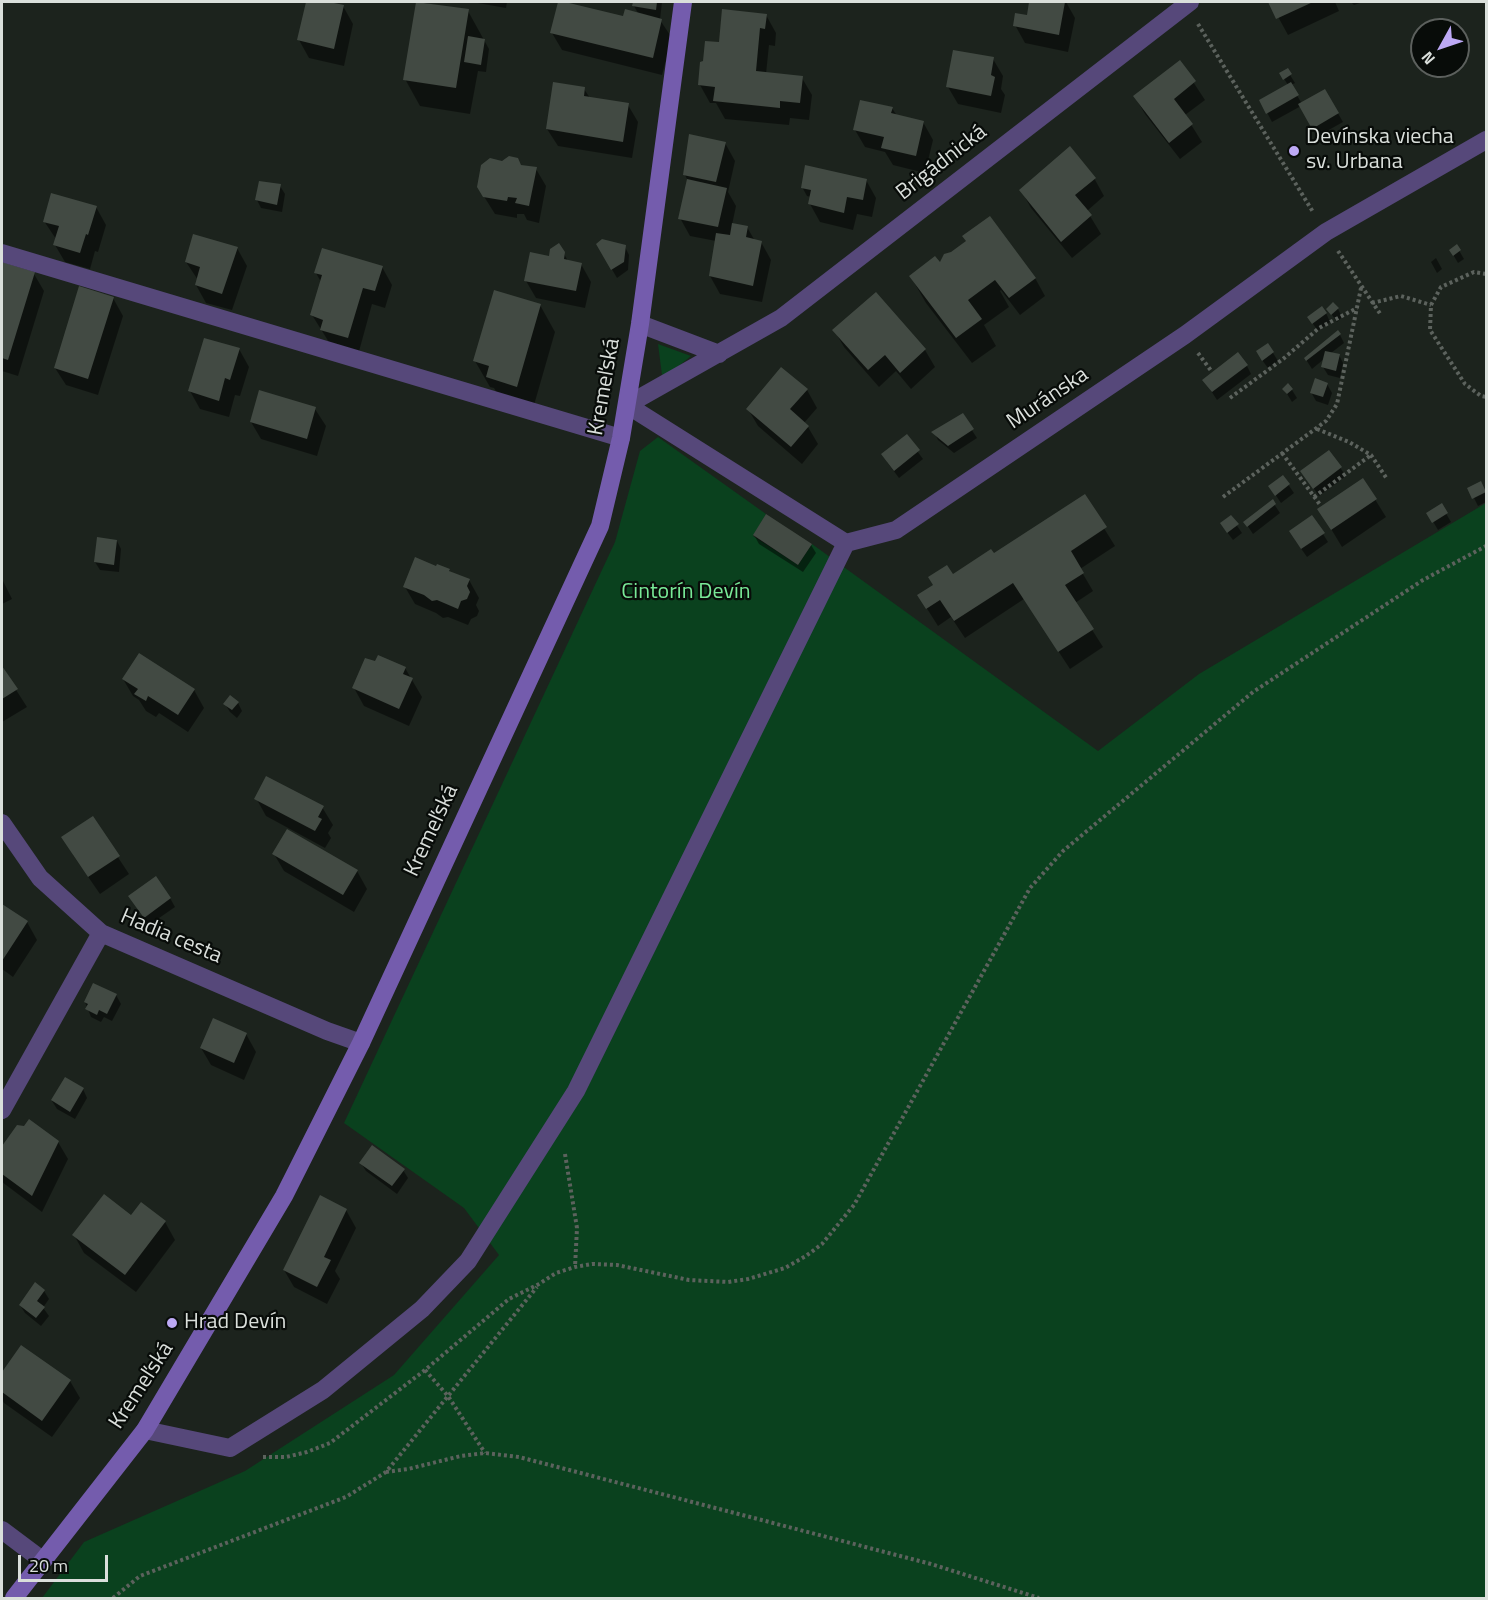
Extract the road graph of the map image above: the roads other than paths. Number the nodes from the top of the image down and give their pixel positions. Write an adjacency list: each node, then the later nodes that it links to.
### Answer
1 (683, 2): 5 (street, Kremeľská)
2 (1188, 3): 6 (street, Brigádnická)
3 (1486, 140): 9 (street, Muránska)
4 (2, 253): 8 (street)
5 (640, 324): 6 (street); 7 (street, Kremeľská)
6 (718, 354): 7 (street, Brigádnická)
7 (627, 405): 8 (street, Kremeľská); 9 (street)
8 (621, 438): 12 (street, Kremeľská)
9 (846, 543): 14 (street)
10 (2, 823): 11 (street, Hadia cesta)
11 (100, 933): 12 (street, Hadia cesta); 13 (street)
12 (361, 1042): 14 (street, Kremeľská)
13 (2, 1110)
14 (145, 1430): 16 (street, Kremeľská)
15 (2, 1530): 16 (street)
16 (42, 1560): 17 (street, Kremeľská)
17 (14, 1599)

